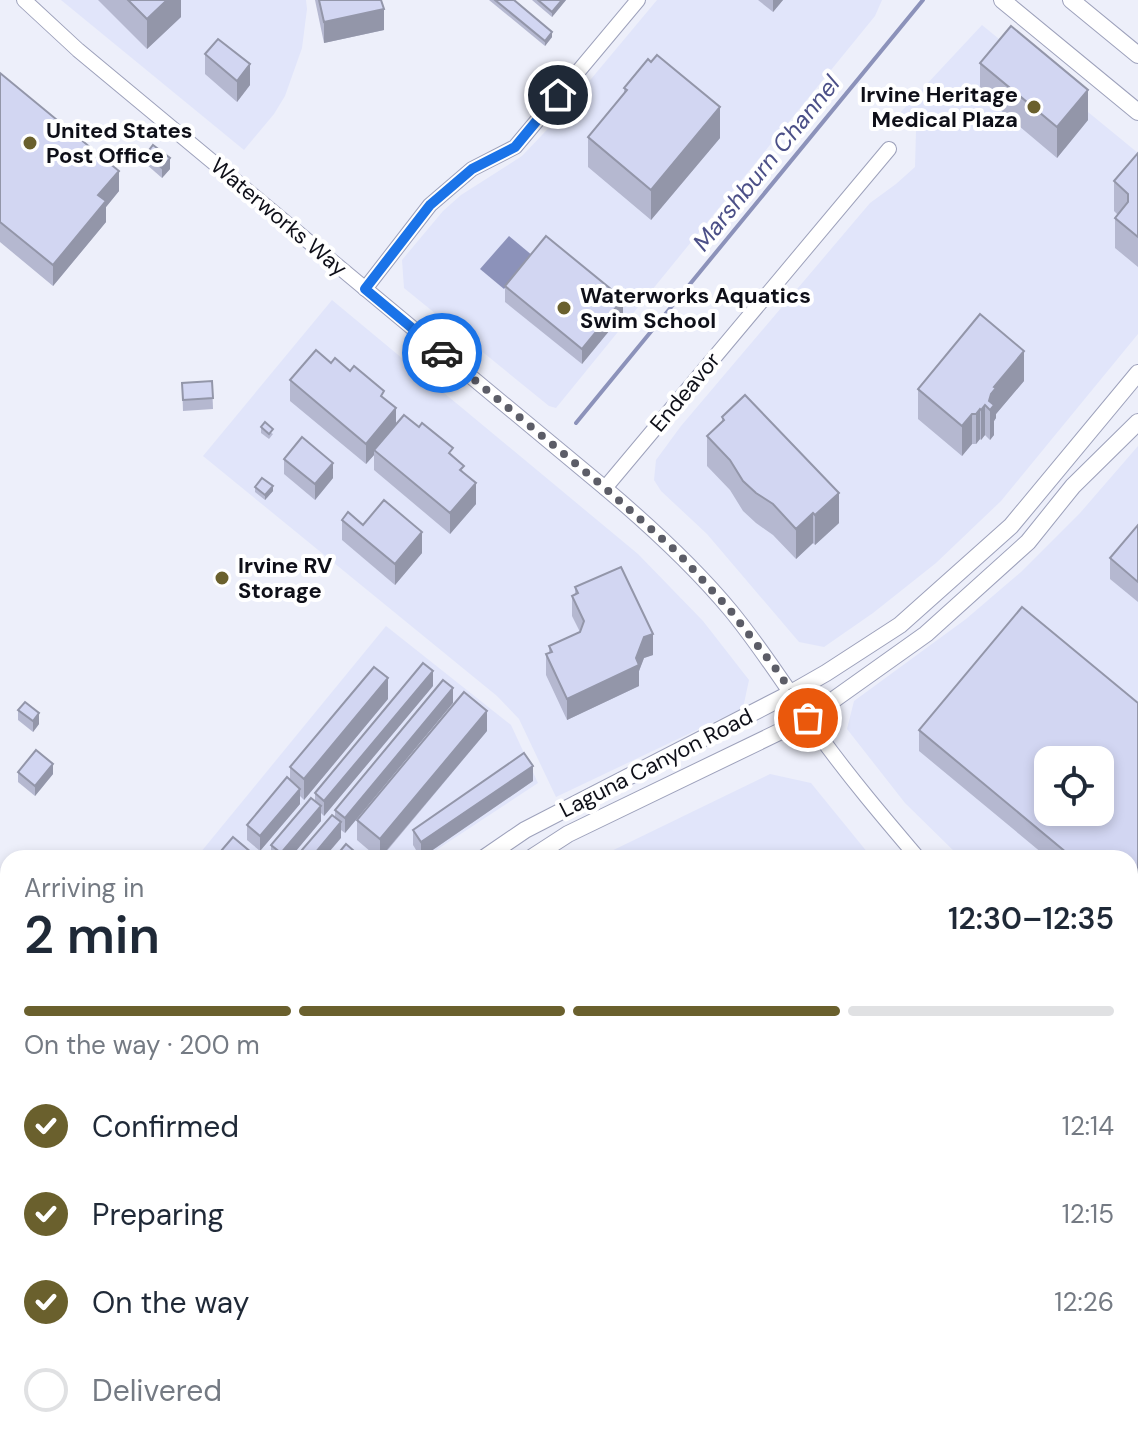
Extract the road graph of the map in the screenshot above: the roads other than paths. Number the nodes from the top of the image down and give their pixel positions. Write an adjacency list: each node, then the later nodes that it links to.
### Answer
1 (24, 0): 8 (street, Waterworks Way)
2 (638, 0): 8 (street)
3 (1002, 0): 6 (main road)
4 (1071, 0): 5 (main road)
5 (1138, 55)
6 (1138, 112)
7 (889, 149): 11 (street, Endeavor)
8 (365, 289): 11 (street, Waterworks Way)
9 (1138, 373): 12 (main road, Laguna Canyon Road)
10 (1138, 422): 13 (main road, Laguna Canyon Road)
11 (605, 488): 12 (street, Waterworks Way)
12 (791, 693): 13 (street, Waterworks Way); 14 (main road, Laguna Canyon Road)
13 (808, 718): 15 (main road, Laguna Canyon Road); 16 (street, Waterworks Way)
14 (496, 850)
15 (543, 850)
16 (911, 850)

